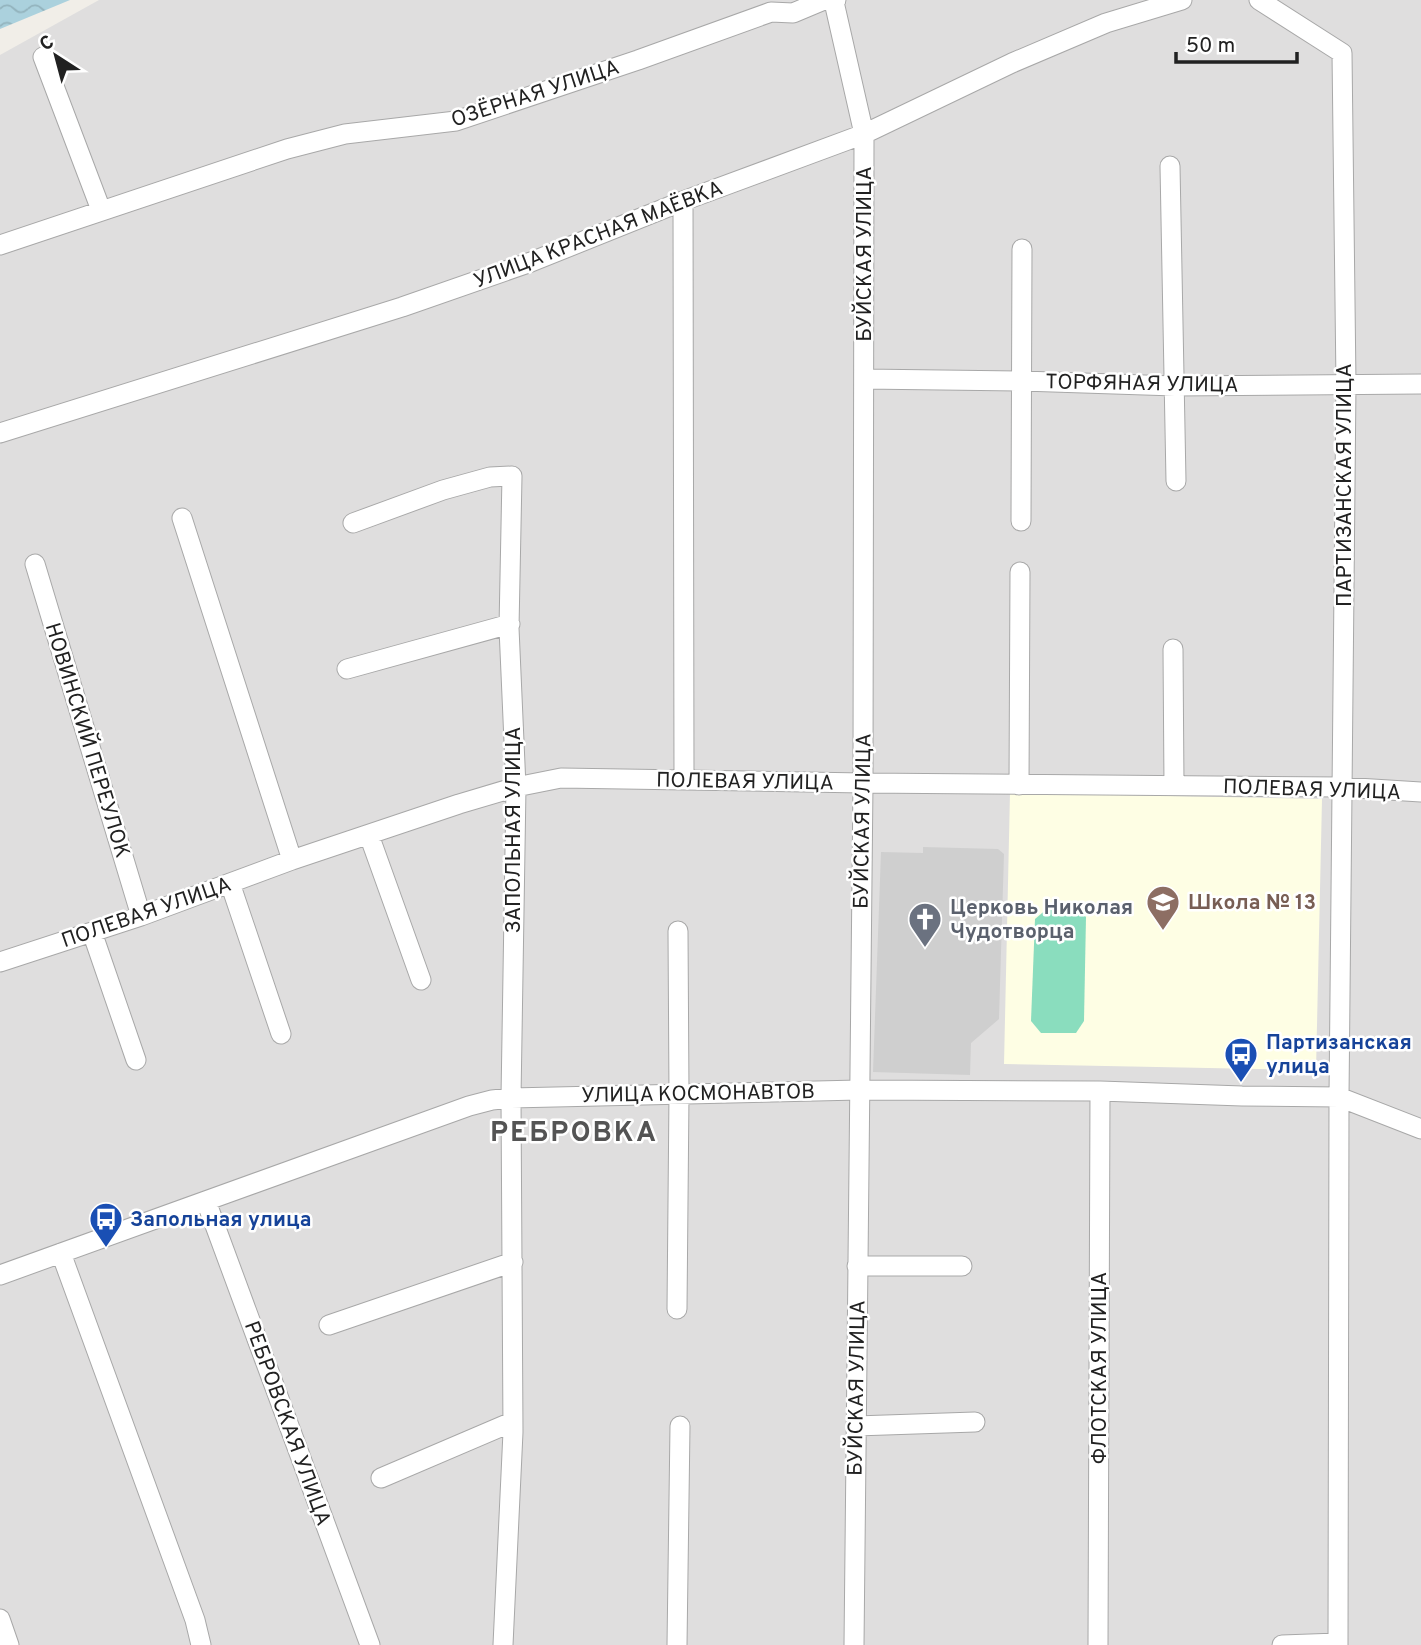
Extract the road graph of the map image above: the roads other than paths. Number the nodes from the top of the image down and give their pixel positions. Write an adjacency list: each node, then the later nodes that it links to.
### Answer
1 (824, 0): 9 (street, ОЗЁРНАЯ УЛИЦА)
2 (836, 0): 6 (street, БУЙСКАЯ УЛИЦА)
3 (1182, 0): 6 (street, УЛИЦА КРАСНАЯ МАЁВКА)
4 (1259, 0): 14 (street, ПАРТИЗАНСКАЯ УЛИЦА)
5 (43, 57): 9 (street)
6 (864, 134): 8 (street, УЛИЦА КРАСНАЯ МАЁВКА); 12 (street, БУЙСКАЯ УЛИЦА)
7 (1170, 166): 16 (street)
8 (683, 201): 17 (street, УЛИЦА КРАСНАЯ МАЁВКА); 27 (street)
9 (102, 210): 10 (street, ОЗЁРНАЯ УЛИЦА)
10 (0, 245)
11 (1023, 249): 13 (street)
12 (864, 379): 13 (street, ТОРФЯНАЯ УЛИЦА); 28 (street, БУЙСКАЯ УЛИЦА)
13 (1023, 381): 16 (street, ТОРФЯНАЯ УЛИЦА); 20 (street)
14 (1346, 384): 15 (street, ТОРФЯНАЯ УЛИЦА); 16 (street, ТОРФЯНАЯ УЛИЦА); 32 (street, ПАРТИЗАНСКАЯ УЛИЦА)
15 (1421, 384)
16 (1175, 386): 18 (street)
17 (0, 433)
18 (1176, 481)
19 (182, 518): 35 (street)
20 (1020, 521)
21 (353, 523): 24 (street, ЗАПОЛЬНАЯ УЛИЦА)
22 (35, 564): 37 (street, НОВИНСКИЙ ПЕРЕУЛОК)
23 (1020, 572): 29 (street)
24 (510, 625): 26 (street); 31 (street, ЗАПОЛЬНАЯ УЛИЦА)
25 (1173, 649): 30 (street)
26 (347, 669)
27 (684, 780): 28 (street, ПОЛЕВАЯ УЛИЦА); 31 (street, ПОЛЕВАЯ УЛИЦА)
28 (863, 783): 29 (street, ПОЛЕВАЯ УЛИЦА); 44 (street, БУЙСКАЯ УЛИЦА)
29 (1019, 785): 30 (street, ПОЛЕВАЯ УЛИЦА)
30 (1174, 786): 32 (street, ПОЛЕВАЯ УЛИЦА)
31 (516, 787): 34 (street, ПОЛЕВАЯ УЛИЦА); 48 (street, ЗАПОЛЬНАЯ УЛИЦА)
32 (1341, 787): 33 (street, ПОЛЕВАЯ УЛИЦА); 47 (street, ПАРТИЗАНСКАЯ УЛИЦА)
33 (1421, 792)
34 (369, 835): 35 (street, ПОЛЕВАЯ УЛИЦА); 41 (street)
35 (292, 860): 36 (street, ПОЛЕВАЯ УЛИЦА)
36 (230, 883): 37 (street, ПОЛЕВАЯ УЛИЦА); 42 (street)
37 (141, 916): 39 (street, ПОЛЕВАЯ УЛИЦА)
38 (678, 931): 46 (street)
39 (92, 932): 40 (street, ПОЛЕВАЯ УЛИЦА); 43 (street)
40 (0, 962)
41 (421, 980)
42 (281, 1034)
43 (136, 1060)
44 (859, 1090): 45 (street, УЛИЦА КОСМОНАВТОВ); 46 (street, УЛИЦА КОСМОНАВТОВ); 53 (street, БУЙСКАЯ УЛИЦА)
45 (1100, 1091): 47 (street, УЛИЦА КОСМОНАВТОВ); 71 (street, ФЛОТСКАЯ УЛИЦА)
46 (679, 1094): 48 (street, УЛИЦА КОСМОНАВТОВ); 56 (street)
47 (1339, 1097): 49 (street, УЛИЦА КОСМОНАВТОВ); 64 (street, ПАРТИЗАНСКАЯ УЛИЦА)
48 (511, 1098): 50 (street, УЛИЦА КОСМОНАВТОВ); 52 (street, ЗАПОЛЬНАЯ УЛИЦА)
49 (1421, 1129)
50 (206, 1201): 51 (street, УЛИЦА КОСМОНАВТОВ); 67 (street, РЕБРОВСКАЯ УЛИЦА)
51 (61, 1253): 55 (street, УЛИЦА КОСМОНАВТОВ); 66 (street)
52 (513, 1262): 57 (street); 58 (street, ЗАПОЛЬНАЯ УЛИЦА)
53 (858, 1266): 54 (street); 61 (street, БУЙСКАЯ УЛИЦА)
54 (962, 1266)
55 (0, 1275)
56 (677, 1310)
57 (329, 1325)
58 (512, 1422): 62 (street); 68 (street, ЗАПОЛЬНАЯ УЛИЦА)
59 (975, 1422): 61 (street)
60 (680, 1426): 69 (street)
61 (856, 1426): 70 (street, БУЙСКАЯ УЛИЦА)
62 (381, 1478)
63 (0, 1619): 65 (street)
64 (1338, 1644): 72 (street)
65 (9, 1645)
66 (201, 1645)
67 (370, 1645)
68 (503, 1645)
69 (677, 1645)
70 (853, 1645)
71 (1098, 1645)
72 (1282, 1645)

